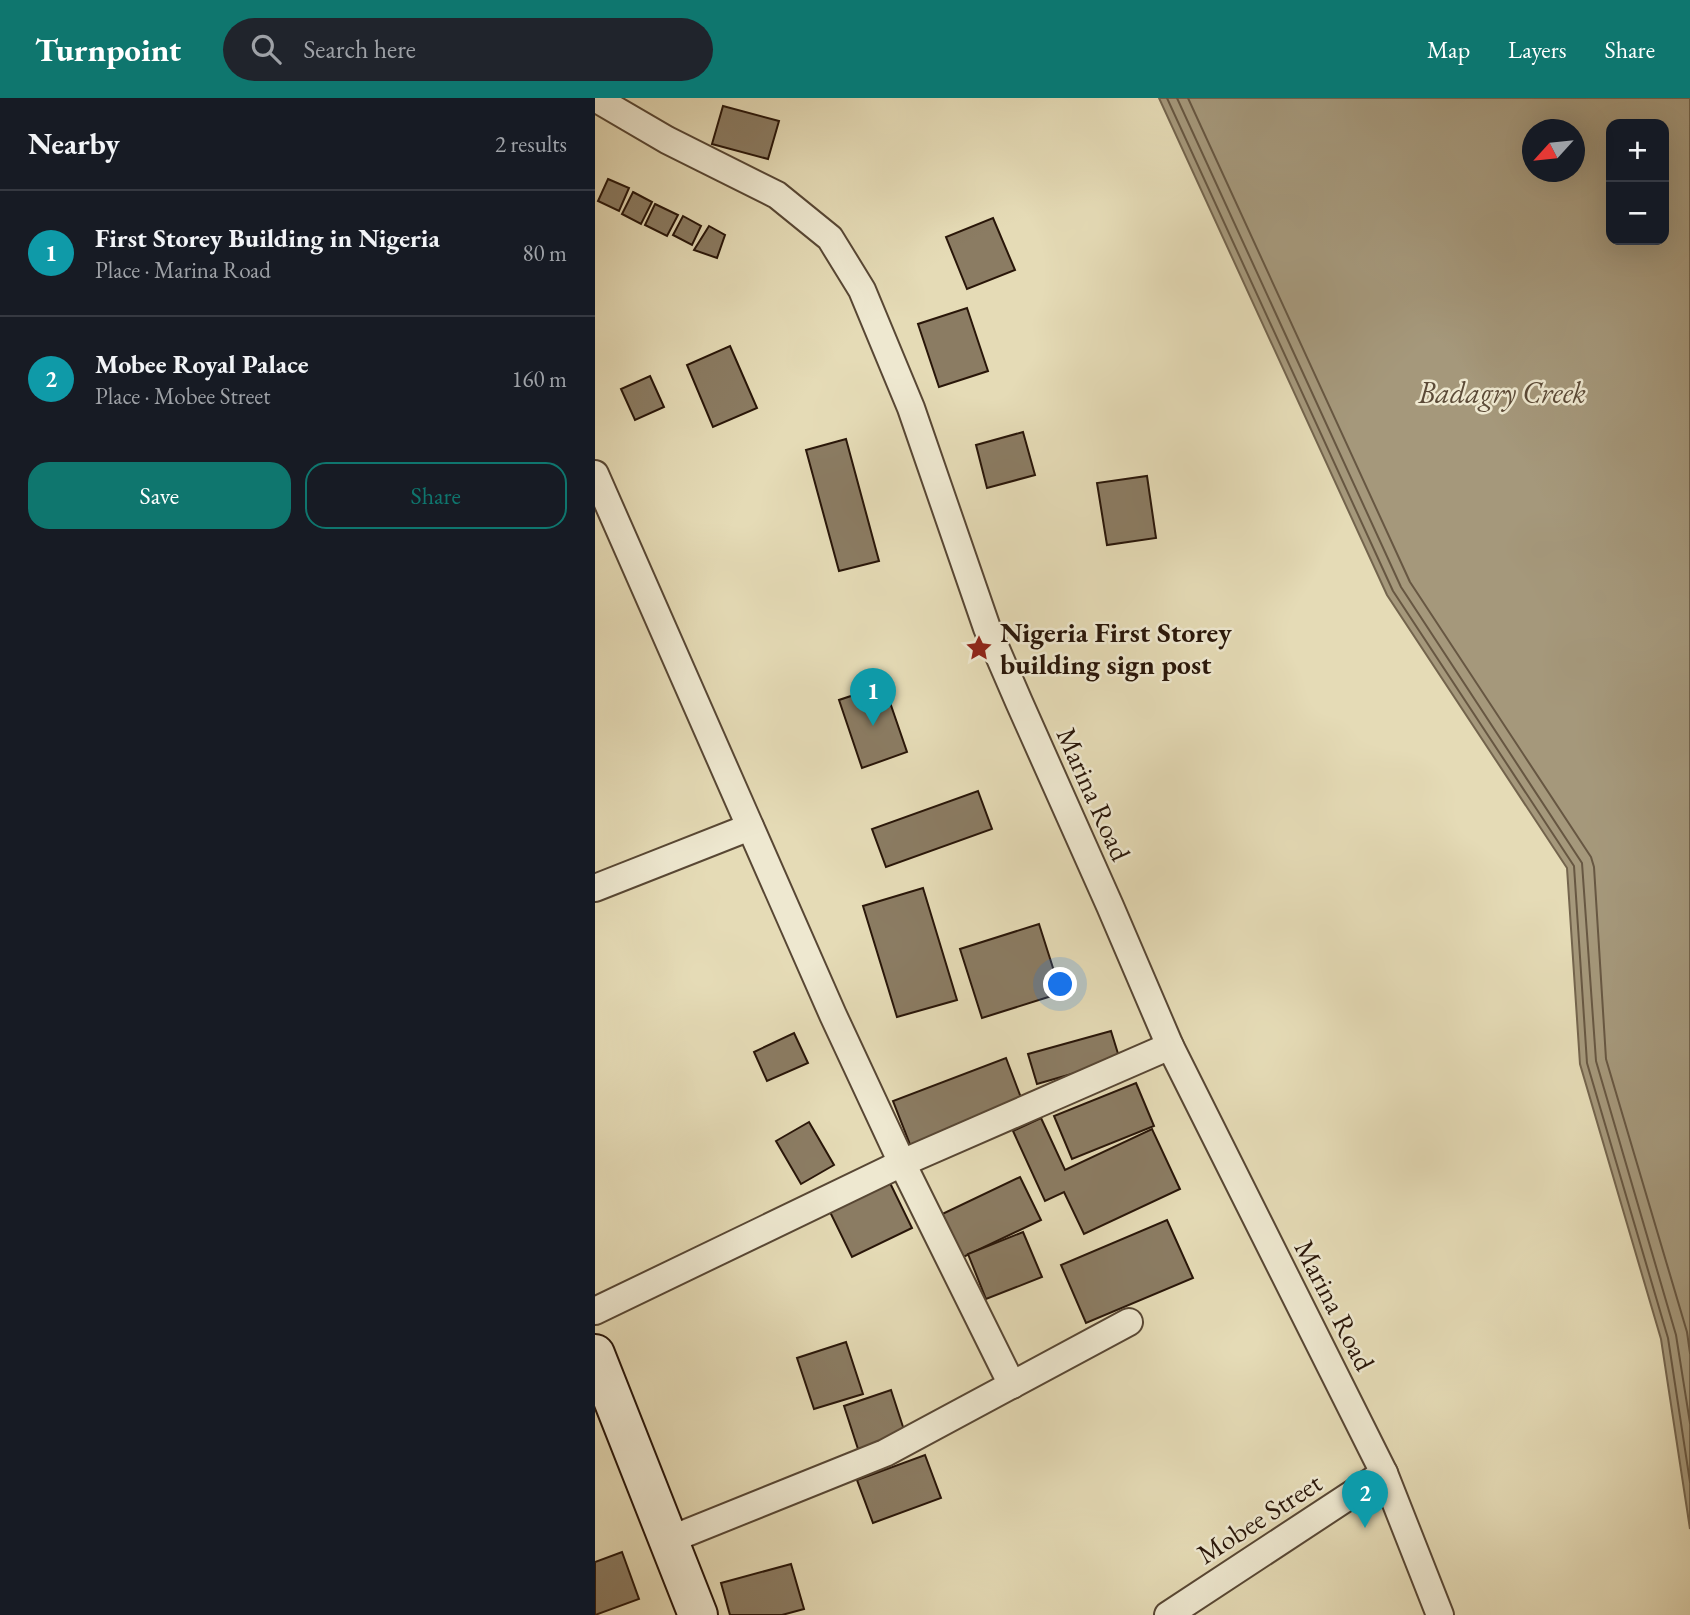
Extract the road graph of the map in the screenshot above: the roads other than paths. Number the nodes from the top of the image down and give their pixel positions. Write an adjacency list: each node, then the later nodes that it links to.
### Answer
1 (595, 98): 5 (street, Marina Road)
2 (595, 474): 3 (street)
3 (750, 827): 4 (street); 6 (street)
4 (595, 888)
5 (1170, 1046): 6 (street); 12 (street, Marina Road)
6 (902, 1163): 7 (street); 10 (street)
7 (595, 1311)
8 (1129, 1322): 10 (street)
9 (595, 1354): 13 (street)
10 (1012, 1385): 13 (street)
11 (595, 1422): 14 (street)
12 (1384, 1473): 16 (street, Mobee Street); 17 (street, Marina Road)
13 (669, 1540): 15 (street)
14 (672, 1615)
15 (698, 1615)
16 (1168, 1615)
17 (1440, 1615)

